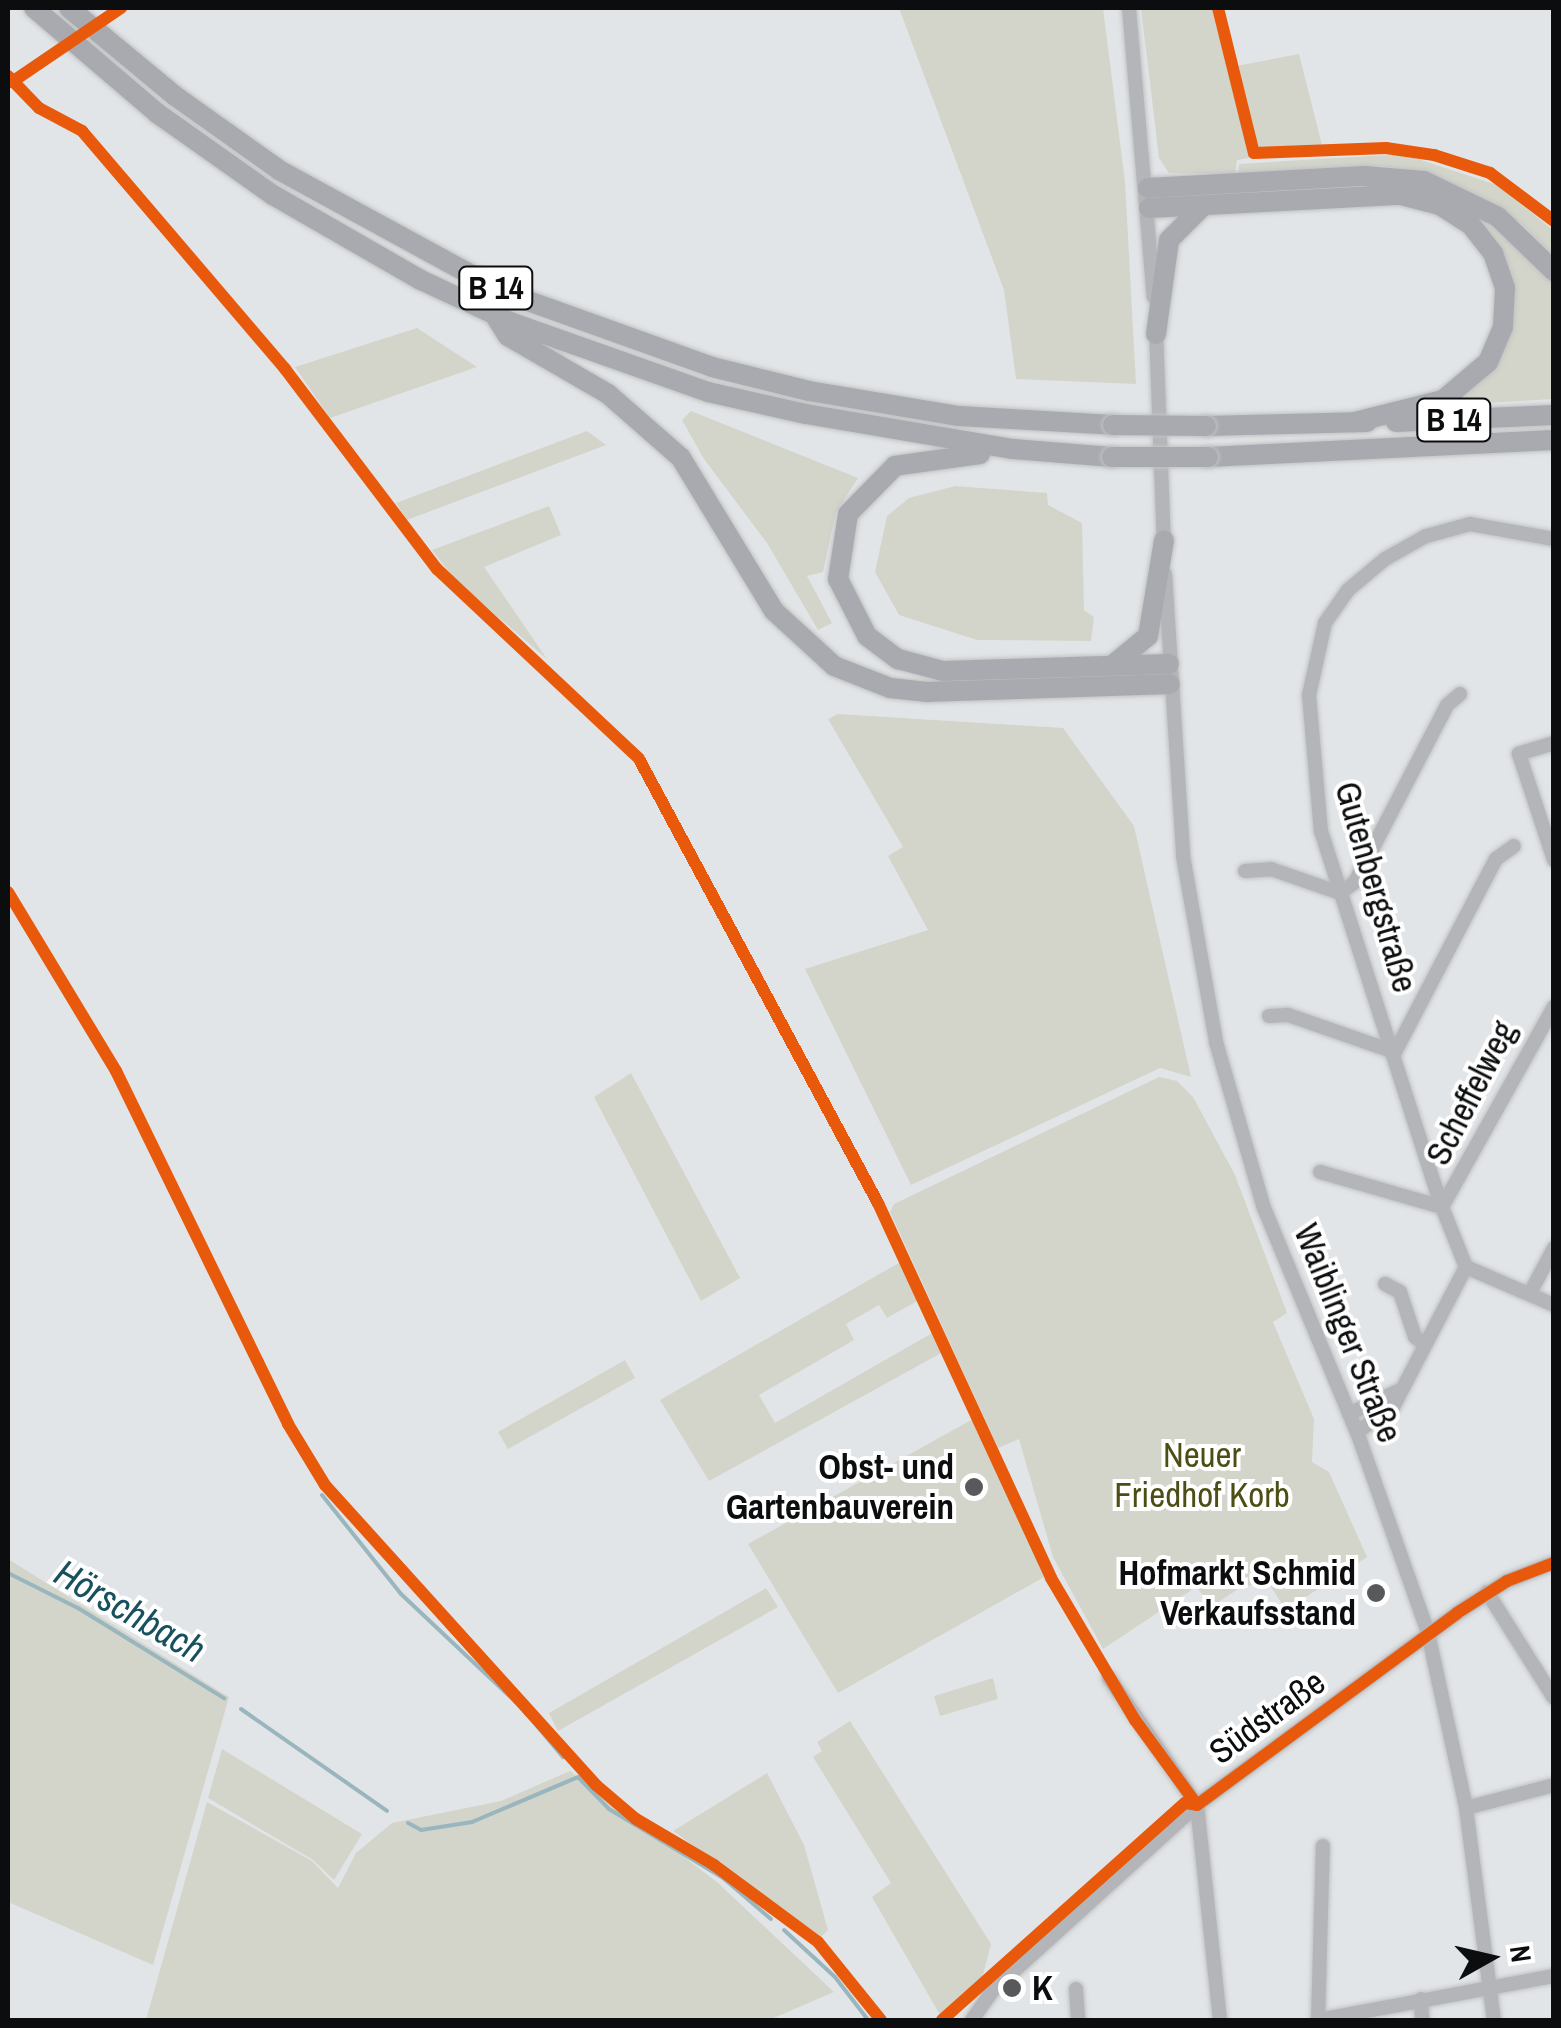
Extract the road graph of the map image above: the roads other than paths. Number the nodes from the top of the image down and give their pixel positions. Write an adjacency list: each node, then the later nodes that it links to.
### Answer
1 (34, 8): 7 (highway, B 14)
2 (69, 8): 10 (highway, B 14, bridge)
3 (1129, 8): 4 (street, Waiblinger Straße)
4 (1148, 198): 5 (highway); 6 (highway); 8 (street, Waiblinger Straße)
5 (1208, 204): 8 (highway); 10 (highway)
6 (1554, 271)
7 (494, 314): 12 (highway, B 14); 16 (highway)
8 (1156, 334): 14 (street, Waiblinger Straße)
9 (1554, 415): 10 (highway, B 14)
10 (1354, 422)
11 (1554, 440): 12 (highway, B 14, bridge)
12 (1013, 449): 15 (highway)
13 (1554, 539): 22 (street, Gutenbergstraße)
14 (1164, 540): 15 (highway); 16 (street, Waiblinger Straße)
15 (1106, 666): 16 (highway)
16 (1170, 674): 35 (street, Waiblinger Straße)
17 (1460, 694): 22 (street)
18 (1554, 742): 20 (street)
19 (1514, 846): 25 (street)
20 (1554, 860)
21 (1246, 871): 22 (street)
22 (1340, 894): 25 (street, Gutenbergstraße)
23 (1554, 1007): 27 (street, Scheffelweg)
24 (1269, 1016): 25 (street)
25 (1394, 1052): 27 (street, Gutenbergstraße)
26 (1320, 1172): 27 (street)
27 (1442, 1207): 29 (street, Gutenbergstraße)
28 (1554, 1248): 31 (street)
29 (1466, 1266): 31 (street); 33 (street)
30 (1385, 1284): 33 (street)
31 (1530, 1293): 32 (street)
32 (1554, 1305)
33 (1424, 1344): 34 (street)
34 (1405, 1383): 35 (street); 36 (street)
35 (1349, 1414): 36 (street, Waiblinger Straße)
36 (1357, 1432): 39 (street, Waiblinger Straße)
37 (1554, 1563): 38 (street, Südstraße)
38 (1487, 1592): 39 (street, Südstraße); 41 (street)
39 (1428, 1633): 43 (street, Südstraße); 44 (street, Waiblinger Straße)
40 (1109, 1678): 43 (street)
41 (1554, 1698)
42 (1554, 1786): 44 (street)
43 (1197, 1805): 50 (street, Südstraße); 52 (street)
44 (1466, 1808): 47 (street, Waiblinger Straße)
45 (1323, 1846): 53 (street)
46 (1554, 1976): 47 (street)
47 (1490, 1987): 49 (street); 55 (street, Waiblinger Straße)
48 (1076, 1989): 51 (street)
49 (1421, 1999): 53 (street); 54 (street)
50 (972, 2020)
51 (1078, 2020)
52 (1220, 2020)
53 (1318, 2020)
54 (1422, 2020)
55 (1494, 2020)

